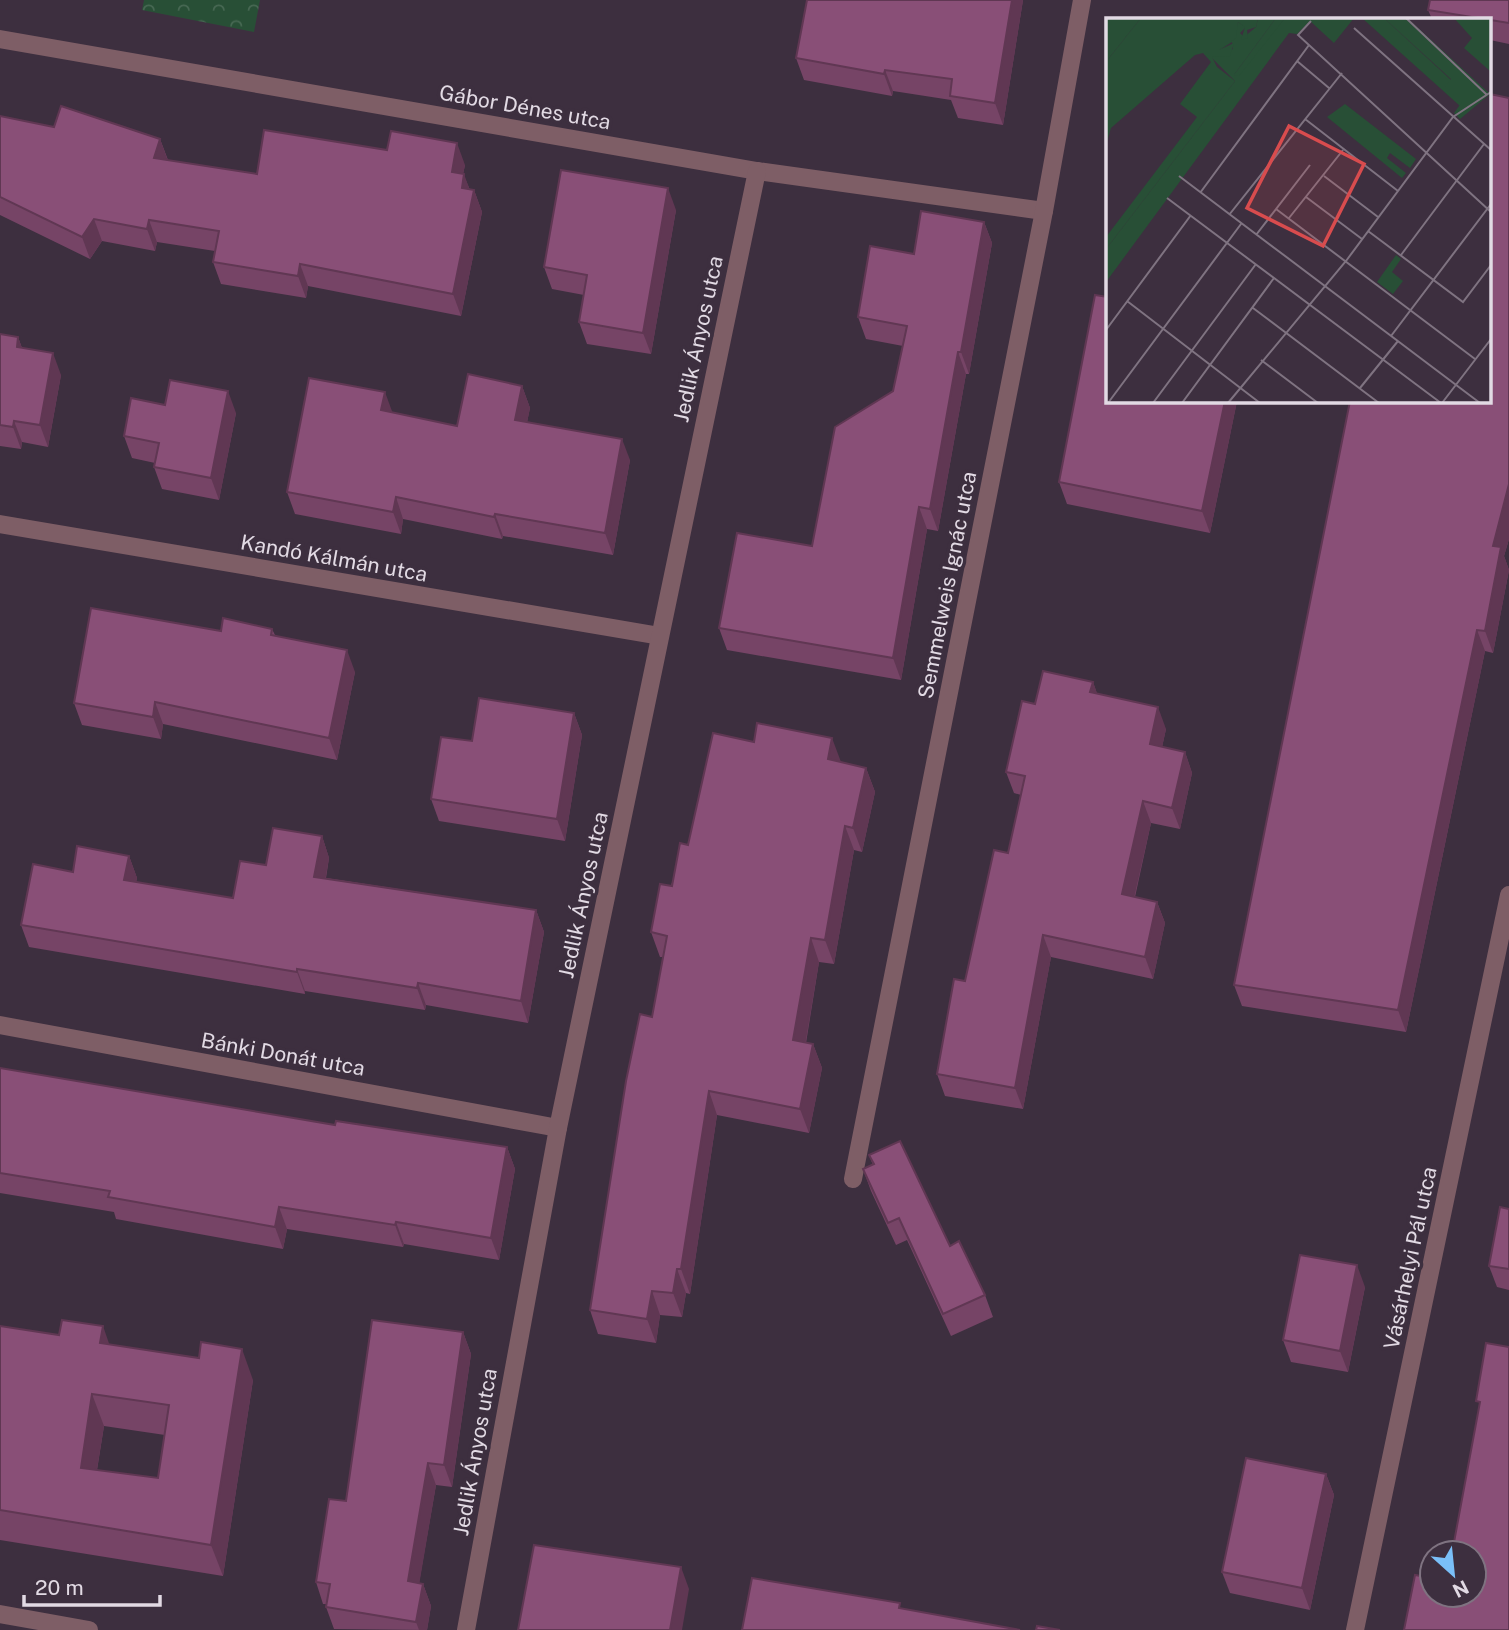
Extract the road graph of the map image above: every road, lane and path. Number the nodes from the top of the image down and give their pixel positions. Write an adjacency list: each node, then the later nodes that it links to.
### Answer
1 (1082, 0): 4 (street, Semmelweis Ignác utca)
2 (0, 39): 3 (street, Gábor Dénes utca)
3 (757, 170): 4 (street, Gábor Dénes utca); 6 (street, Jedlik Ányos utca)
4 (1044, 211): 10 (street, Semmelweis Ignác utca)
5 (0, 524): 6 (street, Kandó Kálmán utca)
6 (660, 636): 9 (street, Jedlik Ányos utca)
7 (1509, 895): 14 (street, Vásárhelyi Pál utca)
8 (0, 1025): 9 (street, Bánki Donát utca)
9 (558, 1128): 13 (street, Jedlik Ányos utca)
10 (853, 1179)
11 (0, 1614): 12 (street)
12 (89, 1630)
13 (466, 1630)
14 (1355, 1630)

